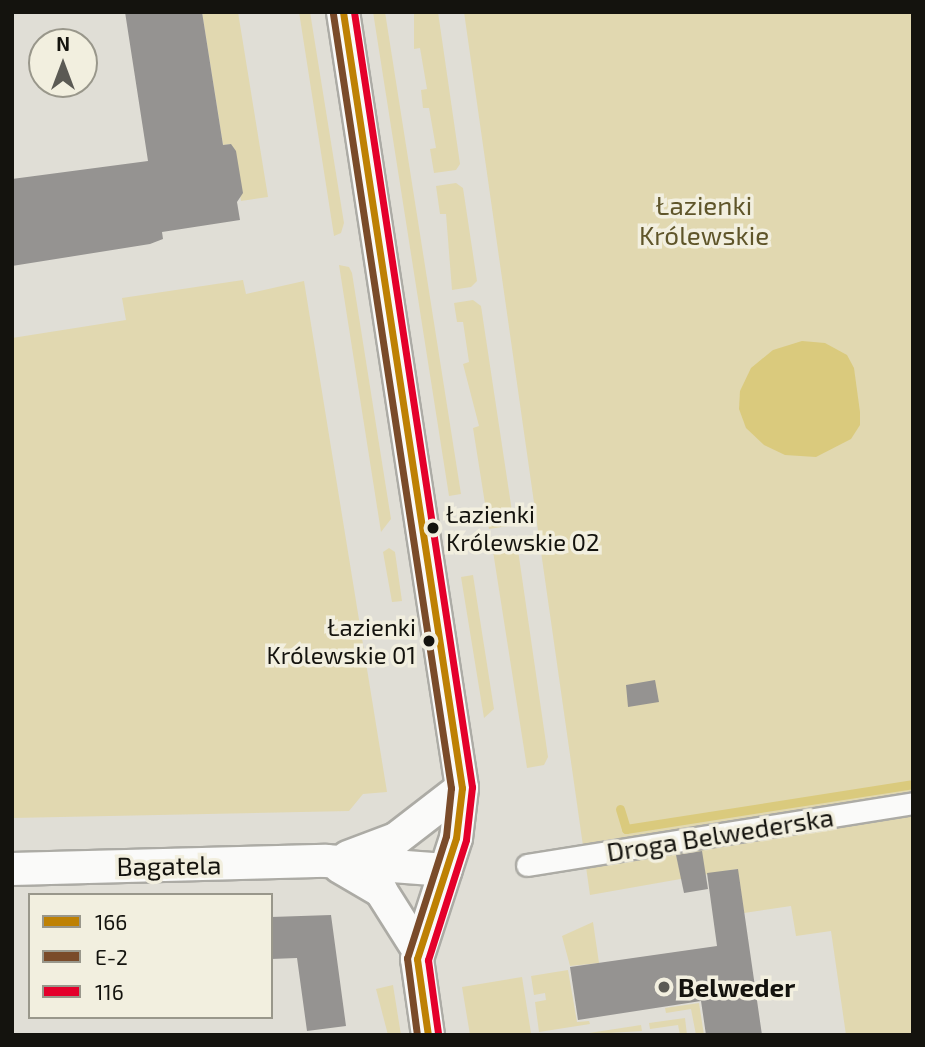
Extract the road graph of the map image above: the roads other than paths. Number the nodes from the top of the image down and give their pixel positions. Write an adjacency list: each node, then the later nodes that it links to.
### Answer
1 (343, 12): 2 (street)
2 (462, 788): 4 (street, Bagatela); 7 (street)
3 (913, 803): 5 (street, Droga Belwederska)
4 (326, 861): 6 (street, Bagatela); 7 (street, Bagatela); 8 (street)
5 (527, 865)
6 (12, 869)
7 (446, 870): 8 (street)
8 (418, 951): 9 (street)
9 (428, 1035)

